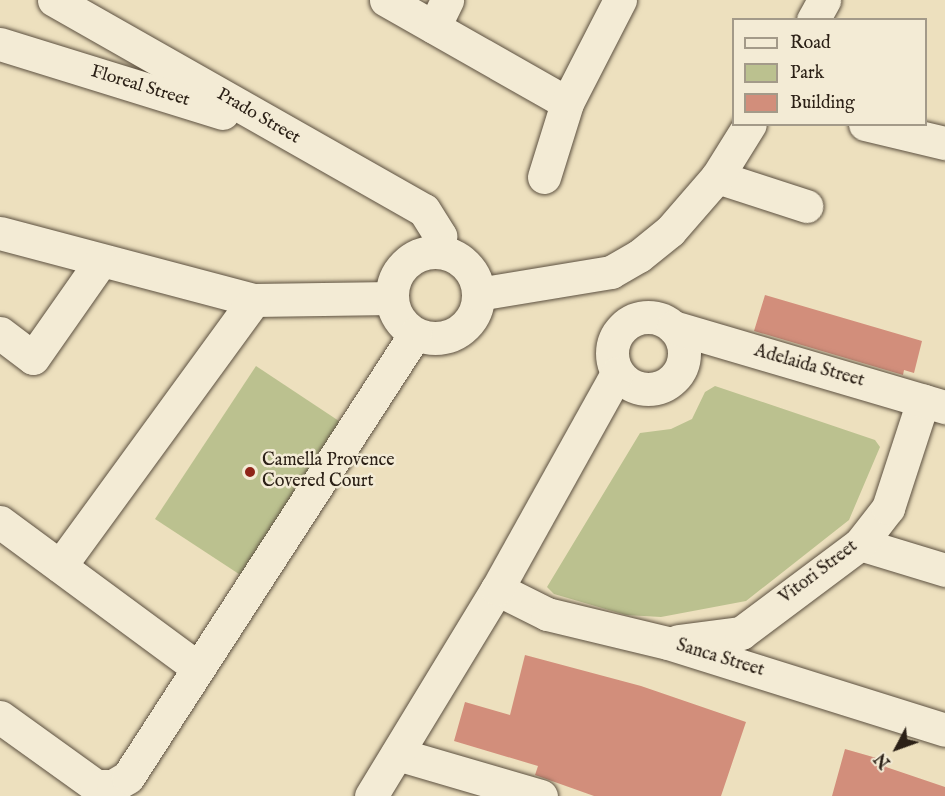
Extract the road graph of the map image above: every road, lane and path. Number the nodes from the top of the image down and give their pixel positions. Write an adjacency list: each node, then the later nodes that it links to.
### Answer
1 (54, 0): 11 (street, Prado Street)
2 (386, 0): 5 (street)
3 (620, 0): 8 (street)
4 (824, 0): 6 (street)
5 (441, 14): 8 (street)
6 (814, 18)
7 (0, 44): 11 (street, Floreal Street)
8 (567, 104): 13 (street)
9 (749, 126): 14 (street)
10 (873, 126): 12 (street)
11 (280, 130): 17 (street, Prado Street)
12 (945, 143)
13 (544, 177)
14 (717, 177): 15 (street); 19 (street)
15 (806, 206)
16 (0, 233): 18 (street)
17 (440, 251): 20 (street); 21 (street)
18 (101, 261): 22 (street); 25 (street)
19 (611, 272): 20 (street); 23 (street)
20 (478, 294): 26 (street)
21 (392, 298): 22 (street); 26 (street)
22 (254, 300): 31 (street)
23 (636, 319): 24 (street); 27 (street)
24 (673, 327): 27 (street); 28 (street, Adelaida Street)
25 (0, 333)
26 (415, 334): 35 (street)
27 (617, 373): 33 (street)
28 (934, 404): 30 (street, Vitori Street)
29 (0, 522): 31 (street)
30 (860, 544): 32 (street); 34 (street, Vitori Street)
31 (60, 566): 35 (street)
32 (945, 570)
33 (497, 589): 34 (street, Sanca Street); 38 (street)
34 (668, 643): 37 (street, Sanca Street)
35 (198, 668): 36 (street)
36 (0, 717)
37 (945, 730)
38 (397, 754): 39 (street); 40 (street)
39 (371, 796)
40 (541, 796)

